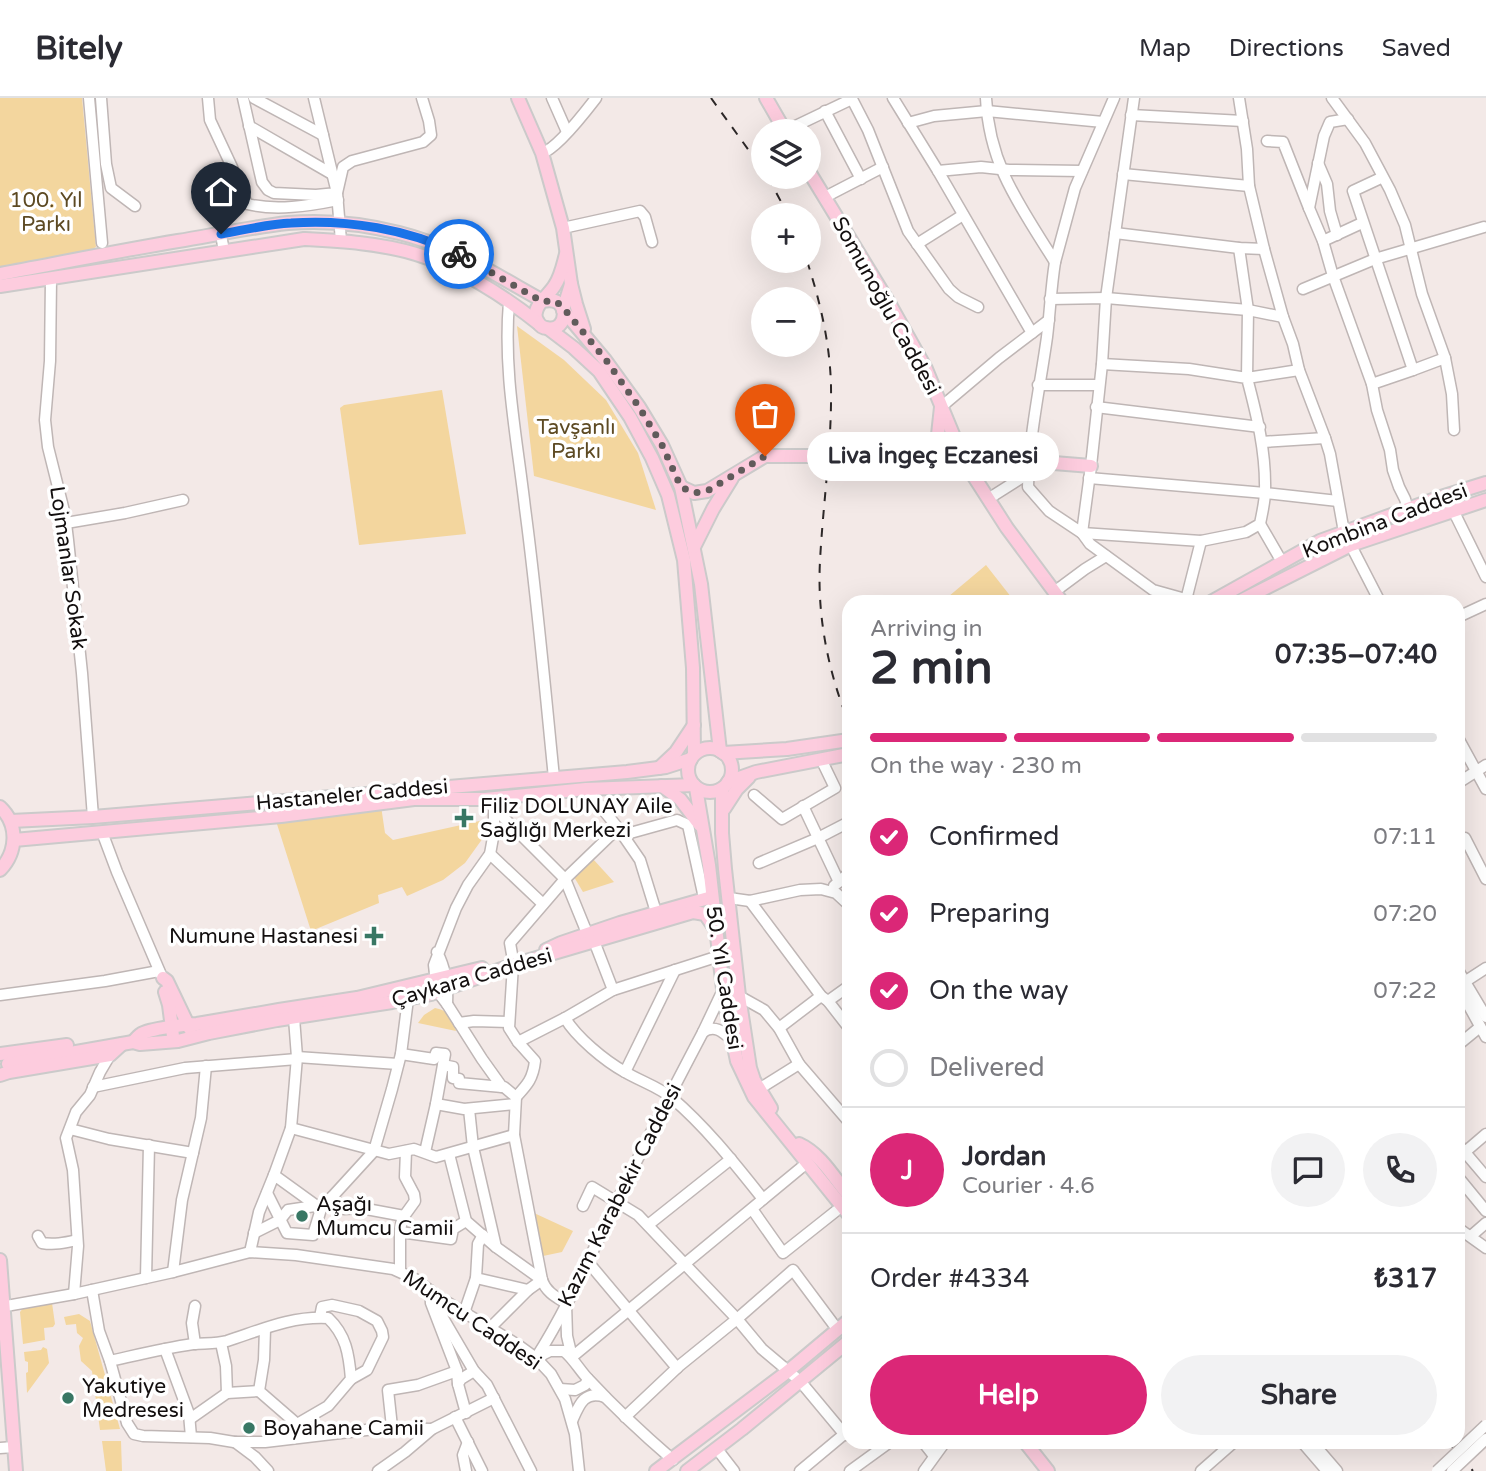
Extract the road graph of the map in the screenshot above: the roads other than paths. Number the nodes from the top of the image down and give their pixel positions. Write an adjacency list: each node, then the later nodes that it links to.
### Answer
1 (89, 98): 59 (street)
2 (102, 98): 46 (street)
3 (208, 98): 41 (street)
4 (243, 98): 27 (street)
5 (254, 98): 29 (street)
6 (313, 98): 29 (street)
7 (422, 98): 44 (street)
8 (518, 98): 31 (main road)
9 (552, 98): 28 (street)
10 (596, 98): 28 (street)
11 (766, 98): 21 (main road)
12 (893, 98): 26 (street)
13 (986, 98): 19 (street)
14 (1114, 98): 25 (street)
15 (1134, 98): 20 (street)
16 (1239, 98): 24 (street)
17 (1332, 98): 23 (street)
18 (825, 111): 22 (street); 33 (street); 40 (street)
19 (987, 111): 25 (street); 26 (street); 34 (street)
20 (1131, 115): 24 (street); 38 (street)
21 (778, 119)
22 (809, 119)
23 (1348, 119): 32 (street); 39 (street)
24 (1242, 121): 42 (street)
25 (1103, 122): 36 (street)
26 (908, 123): 35 (street)
27 (249, 126): 37 (street); 44 (street)
28 (567, 132): 31 (street)
29 (323, 135): 37 (street)
30 (1267, 141): 47 (street)
31 (542, 153): 51 (main road)
32 (1318, 163): 47 (street); 55 (street)
33 (883, 167): 40 (street); 60 (street)
34 (1001, 169): 35 (street); 36 (street); 67 (street)
35 (938, 171): 48 (street)
36 (1082, 171): 67 (street)
37 (332, 174): 44 (street)
38 (1123, 174): 42 (street); 53 (street)
39 (1383, 177): 49 (street); 63 (street)
40 (862, 179): 45 (street)
41 (239, 185): 44 (street); 54 (street)
42 (1250, 186): 62 (street)
43 (820, 189): 45 (main road, Somunoğlu Caddesi)
44 (337, 197): 50 (street)
45 (825, 197): 94 (main road, Somunoğlu Caddesi)
46 (135, 206)
47 (1309, 208): 57 (street)
48 (963, 215): 60 (street); 84 (street)
49 (1362, 223): 55 (street); 66 (street)
50 (341, 224): 54 (main road); 56 (street); 77 (main road)
51 (563, 228): 58 (street); 65 (main road)
52 (1484, 228): 63 (street)
53 (1115, 233): 61 (street); 74 (street)
54 (221, 234): 64 (street); 68 (main road)
55 (1337, 235): 57 (street)
56 (341, 241): 64 (main road); 76 (main road)
57 (1323, 241): 69 (street)
58 (652, 242)
59 (102, 243)
60 (917, 244): 78 (street)
61 (1240, 248): 62 (street); 80 (street)
62 (1264, 249): 81 (street)
63 (1410, 249): 66 (street); 86 (street)
64 (224, 251): 70 (main road)
65 (566, 254): 71 (main road); 77 (main road)
66 (1375, 260): 69 (street); 89 (street)
67 (1055, 262): 75 (street)
68 (0, 274)
69 (1333, 276): 73 (street); 91 (street)
70 (51, 279): 72 (main road); 114 (street, Lojmanlar Sokak)
71 (571, 284): 79 (main road); 85 (main road)
72 (0, 286)
73 (1303, 289)
74 (1106, 298): 75 (street); 80 (street); 87 (street)
75 (1050, 299): 82 (street)
76 (509, 302): 83 (main road); 144 (street)
77 (543, 302): 79 (main road); 83 (main road)
78 (978, 307)
79 (563, 310): 83 (main road); 85 (main road)
80 (1248, 310): 81 (street); 90 (street)
81 (1283, 317): 88 (street)
82 (1049, 320): 84 (street); 92 (street)
83 (544, 326): 134 (main road)
84 (1032, 333): 94 (street)
85 (589, 341): 106 (main road)
86 (1445, 358): 89 (street); 97 (street)
87 (1102, 364): 90 (street); 93 (street)
88 (1300, 370): 90 (street); 98 (street)
89 (1413, 370): 91 (street)
90 (1248, 379): 96 (street)
91 (1372, 384): 112 (street)
92 (1038, 385): 93 (street); 102 (street)
93 (1099, 385): 95 (street)
94 (942, 407): 100 (main road, Somunoğlu Caddesi); 101 (main road)
95 (1096, 407): 96 (street); 104 (street)
96 (1260, 427): 99 (street)
97 (1454, 430)
98 (1325, 438): 99 (street); 111 (street)
99 (1262, 442): 107 (street)
100 (964, 461): 101 (main road); 102 (main road); 108 (main road, Somunoğlu Caddesi)
101 (928, 465): 103 (main road)
102 (1029, 467): 104 (main road); 108 (street); 118 (street)
103 (736, 472): 106 (main road); 121 (main road)
104 (1090, 472): 107 (street); 118 (street)
105 (1486, 483): 112 (main road, Kombina Caddesi)
106 (681, 487): 121 (main road)
107 (1265, 493): 111 (street); 115 (street)
108 (988, 499): 125 (main road, Somunoğlu Caddesi)
109 (183, 500): 114 (street)
110 (1486, 500): 113 (main road, Kombina Caddesi)
111 (1338, 501): 117 (street)
112 (1408, 510): 116 (street); 117 (main road, Kombina Caddesi)
113 (1453, 510): 116 (main road, Kombina Caddesi); 124 (street)
114 (66, 523): 156 (street, Lojmanlar Sokak)
115 (1260, 524): 119 (street); 123 (street)
116 (1412, 524): 120 (main road, Kombina Caddesi)
117 (1344, 532): 120 (street); 123 (main road, Kombina Caddesi)
118 (1082, 533): 119 (street); 122 (street)
119 (1201, 541): 128 (street)
120 (1350, 545): 130 (main road, Kombina Caddesi); 131 (street)
121 (694, 547): 137 (main road)
122 (1106, 556): 126 (street); 127 (street)
123 (1282, 562): 129 (main road, Kombina Caddesi)
124 (1486, 577)
125 (1057, 595)
126 (1060, 595)
127 (1170, 595)
128 (1192, 595)
129 (1223, 595)
130 (1252, 595)
131 (1376, 595)
132 (1486, 604): 133 (street)
133 (1465, 614)
134 (694, 725): 139 (main road); 141 (main road)
135 (842, 741): 137 (main road)
136 (1465, 747): 142 (street)
137 (721, 752): 139 (main road); 146 (main road)
138 (842, 755): 140 (main road)
139 (693, 757): 141 (main road, Hastaneler Caddesi); 148 (main road)
140 (821, 759): 143 (main road); 154 (street)
141 (659, 768): 144 (main road, Hastaneler Caddesi)
142 (1481, 768): 145 (street); 150 (street)
143 (752, 774): 146 (main road); 155 (main road)
144 (554, 778): 156 (main road, Hastaneler Caddesi)
145 (1465, 778)
146 (725, 785): 148 (main road); 155 (main road, 50. Yıl Caddesi)
147 (662, 786): 148 (main road, Hastaneler Caddesi); 149 (main road, Hastaneler Caddesi); 158 (main road)
148 (695, 787): 158 (main road, 50. Yıl Caddesi)
149 (586, 789): 152 (main road, Hastaneler Caddesi); 160 (street)
150 (1486, 789)
151 (754, 794): 154 (street)
152 (489, 804): 161 (main road, Hastaneler Caddesi); 165 (street); 168 (street)
153 (0, 807): 157 (main road)
154 (803, 807): 162 (street)
155 (722, 813): 173 (main road, 50. Yıl Caddesi)
156 (93, 817): 157 (main road, Hastaneler Caddesi)
157 (11, 821): 164 (main road)
158 (701, 826): 175 (main road, 50. Yıl Caddesi)
159 (842, 826): 162 (street)
160 (621, 831): 168 (street); 175 (street); 178 (street)
161 (102, 832): 164 (main road, Hastaneler Caddesi); 186 (street)
162 (818, 838): 166 (street); 171 (street)
163 (1465, 838): 170 (street)
164 (14, 840): 167 (main road)
165 (490, 854): 177 (street); 188 (street)
166 (759, 863)
167 (0, 870)
168 (565, 879): 177 (street); 180 (street)
169 (842, 879): 171 (street)
170 (1486, 879)
171 (839, 882): 172 (street)
172 (829, 891): 174 (street); 176 (street)
173 (729, 898): 176 (street); 194 (main road, 50. Yıl Caddesi)
174 (842, 899)
175 (705, 900): 178 (main road); 179 (main road, 50. Yıl Caddesi); 181 (main road, Çaykara Caddesi)
176 (750, 901): 196 (street)
177 (543, 904): 183 (street)
178 (656, 912): 180 (main road)
179 (720, 932): 180 (main road, Çaykara Caddesi); 182 (main road, 50. Yıl Caddesi); 221 (main road)
180 (591, 937): 181 (main road); 183 (main road, Çaykara Caddesi); 190 (street)
181 (542, 952): 183 (main road, Çaykara Caddesi)
182 (719, 956): 185 (street); 191 (main road, 50. Yıl Caddesi)
183 (513, 962): 188 (main road, Çaykara Caddesi); 200 (street)
184 (1486, 968): 187 (street)
185 (675, 970): 190 (street); 222 (street)
186 (161, 974): 193 (street); 203 (main road); 204 (main road)
187 (1465, 982)
188 (442, 984): 195 (main road, Çaykara Caddesi); 202 (street); 203 (main road, Çaykara Caddesi)
189 (1465, 989): 201 (street)
190 (613, 990): 198 (street)
191 (723, 990): 206 (street, Kazım Karabekir Caddesi); 210 (main road, 50. Yıl Caddesi)
192 (842, 990): 196 (street)
193 (0, 995)
194 (739, 996): 205 (street); 221 (main road, 50. Yıl Caddesi)
195 (408, 999): 197 (main road, Çaykara Caddesi); 216 (street)
196 (825, 999): 199 (street); 205 (street)
197 (294, 1018): 207 (main road, Çaykara Caddesi); 215 (street)
198 (565, 1018): 212 (street); 222 (street)
199 (842, 1020)
200 (509, 1022): 202 (street); 212 (street)
201 (1483, 1022): 208 (street); 209 (street)
202 (458, 1023): 224 (street)
203 (188, 1024): 204 (main road, Çaykara Caddesi); 207 (main road)
204 (171, 1027): 211 (main road); 213 (main road, Çaykara Caddesi)
205 (779, 1028): 218 (street)
206 (703, 1032): 210 (street); 226 (street, Kazım Karabekir Caddesi)
207 (192, 1037): 211 (main road, Çaykara Caddesi)
208 (1486, 1037)
209 (1465, 1039)
210 (732, 1040): 238 (main road, 50. Yıl Caddesi)
211 (174, 1041): 213 (main road, Çaykara Caddesi)
212 (518, 1042): 227 (street)
213 (128, 1043): 214 (main road); 217 (main road, Çaykara Caddesi)
214 (110, 1055): 217 (main road); 223 (street)
215 (297, 1058): 216 (street); 220 (street); 231 (street)
216 (400, 1059): 219 (street); 239 (street)
217 (3, 1064)
218 (799, 1064): 225 (street); 230 (street)
219 (443, 1065): 224 (street); 228 (street)
220 (206, 1066): 223 (street); 242 (street)
221 (750, 1068): 225 (main road, 50. Yıl Caddesi)
222 (625, 1072): 226 (street)
223 (93, 1087): 232 (street)
224 (502, 1087): 227 (street)
225 (759, 1089): 238 (main road, 50. Yıl Caddesi)
226 (670, 1096): 245 (street); 254 (street, Kazım Karabekir Caddesi)
227 (515, 1101): 229 (street); 234 (street)
228 (436, 1104): 229 (street); 241 (street)
229 (469, 1109): 237 (street)
230 (842, 1114)
231 (291, 1128): 239 (street); 247 (street)
232 (70, 1129): 235 (street); 273 (street)
233 (1486, 1134): 236 (street)
234 (513, 1135): 237 (street); 286 (street)
235 (149, 1145): 242 (street); 284 (street)
236 (1465, 1146)
237 (473, 1147): 244 (street); 274 (street)
238 (797, 1148): 246 (main road, 50. Yıl Caddesi); 250 (main road, 50. Yıl Caddesi); 257 (main road, 50. Yıl Caddesi)
239 (374, 1151): 240 (street); 252 (street)
240 (406, 1151): 241 (street); 262 (street)
241 (425, 1152): 244 (street)
242 (193, 1153): 283 (street)
243 (1465, 1153): 248 (street)
244 (449, 1154): 264 (street)
245 (731, 1159): 253 (street); 266 (street)
246 (802, 1167): 253 (street); 259 (main road, 50. Yıl Caddesi)
247 (274, 1175): 251 (street); 256 (street)
248 (1486, 1177)
249 (1465, 1186): 260 (street)
250 (842, 1187)
251 (267, 1193): 263 (street); 269 (street)
252 (332, 1197): 256 (street); 262 (street)
253 (764, 1199): 258 (street)
254 (616, 1202): 255 (street); 266 (street); 279 (street, Kazım Karabekir Caddesi)
255 (583, 1206)
256 (318, 1208): 263 (street); 263 (street)
257 (842, 1208)
258 (752, 1209): 277 (street); 280 (street)
259 (842, 1209)
260 (1486, 1211)
261 (842, 1212): 277 (street)
262 (404, 1216): 267 (street)
263 (280, 1220): 269 (street)
264 (466, 1221): 267 (street); 271 (street)
265 (1486, 1223): 272 (street)
266 (648, 1225): 280 (street)
267 (400, 1232): 282 (street)
268 (1465, 1232): 272 (street)
269 (254, 1233): 276 (street)
270 (38, 1236): 273 (street)
271 (483, 1236): 274 (street); 285 (street)
272 (1471, 1236): 275 (street)
273 (76, 1240): 290 (street)
274 (496, 1247): 286 (street)
275 (1486, 1248)
276 (250, 1252): 282 (street, Mumcu Caddesi); 283 (street, Mumcu Caddesi)
277 (783, 1253): 281 (street)
278 (0, 1260): 294 (main road)
279 (588, 1262): 292 (street, Kazım Karabekir Caddesi); 295 (street)
280 (684, 1263): 295 (street); 298 (street)
281 (793, 1269): 298 (street); 302 (street)
282 (400, 1271): 288 (street, Mumcu Caddesi)
283 (173, 1272): 284 (street, Mumcu Caddesi)
284 (146, 1278): 287 (street, Mumcu Caddesi)
285 (476, 1278): 289 (street); 296 (street)
286 (542, 1280): 289 (street); 292 (street)
287 (92, 1290): 290 (street, Mumcu Caddesi); 310 (street)
288 (430, 1290): 291 (street, Mumcu Caddesi); 312 (street)
289 (528, 1290): 300 (street)
290 (74, 1294): 294 (street, Mumcu Caddesi)
291 (439, 1297): 296 (street, Mumcu Caddesi); 313 (street)
292 (566, 1303): 308 (street); 309 (street, Kazım Karabekir Caddesi)
293 (195, 1306): 304 (street)
294 (1, 1307): 305 (main road)
295 (629, 1310): 308 (street); 311 (street)
296 (464, 1313): 300 (street, Mumcu Caddesi)
297 (320, 1317): 301 (street); 316 (street); 316 (street)
298 (737, 1319): 311 (street); 314 (street)
299 (842, 1325): 302 (main road)
300 (490, 1328): 309 (street, Mumcu Caddesi)
301 (265, 1329): 303 (street); 320 (street)
302 (837, 1329): 314 (main road)
303 (220, 1343): 304 (street); 321 (street)
304 (195, 1344): 307 (street)
305 (3, 1348): 341 (main road)
306 (842, 1348): 317 (main road)
307 (165, 1349): 310 (street); 327 (street)
308 (572, 1357): 309 (street); 315 (street)
309 (536, 1358): 319 (street, Mumcu Caddesi)
310 (110, 1361): 335 (street)
311 (677, 1368): 325 (street)
312 (457, 1371): 318 (street); 331 (street)
313 (474, 1371): 318 (street); 323 (street)
314 (787, 1372): 317 (street); 354 (main road)
315 (588, 1378): 319 (street); 322 (street)
316 (351, 1379): 329 (street)
317 (800, 1381): 332 (street); 343 (main road)
318 (458, 1384): 324 (street)
319 (560, 1389): 328 (street, Mumcu Caddesi)
320 (260, 1391): 321 (street); 329 (street)
321 (227, 1393): 327 (street)
322 (606, 1397): 325 (street); 328 (street)
323 (494, 1398): 324 (street); 361 (street)
324 (466, 1413): 326 (street)
325 (625, 1417): 354 (street)
326 (455, 1418): 333 (street); 339 (street)
327 (190, 1419): 335 (street)
328 (572, 1422): 362 (street, Mumcu Caddesi)
329 (297, 1424): 334 (street)
330 (1486, 1425): 340 (street, bridge)
331 (392, 1427): 333 (street); 334 (street)
332 (842, 1427)
333 (432, 1429): 358 (street)
334 (304, 1436): 338 (street)
335 (191, 1437): 338 (street)
336 (842, 1437): 366 (street)
337 (1486, 1439): 374 (street, bridge)
338 (234, 1442): 357 (street)
339 (468, 1442): 359 (street); 360 (street)
340 (1465, 1445)
341 (14, 1447): 342 (street); 356 (main road)
342 (0, 1448)
343 (717, 1449): 364 (main road); 365 (street)
344 (881, 1449): 355 (street)
345 (928, 1449): 353 (street)
346 (940, 1449): 353 (street)
347 (1031, 1449): 368 (main road)
348 (1038, 1449): 369 (main road)
349 (1226, 1449): 370 (street)
350 (1309, 1449): 371 (street)
351 (1318, 1449): 372 (street)
352 (1460, 1449): 373 (street, bridge)
353 (934, 1456): 367 (street)
354 (673, 1460): 363 (main road)
355 (853, 1470)
356 (16, 1471)
357 (268, 1471)
358 (378, 1471)
359 (466, 1471)
360 (482, 1471)
361 (531, 1471)
362 (579, 1471)
363 (656, 1471)
364 (687, 1471)
365 (734, 1471)
366 (800, 1471)
367 (924, 1471)
368 (1048, 1471)
369 (1055, 1471)
370 (1201, 1471)
371 (1327, 1471)
372 (1337, 1471)
373 (1437, 1471)
374 (1452, 1471)

